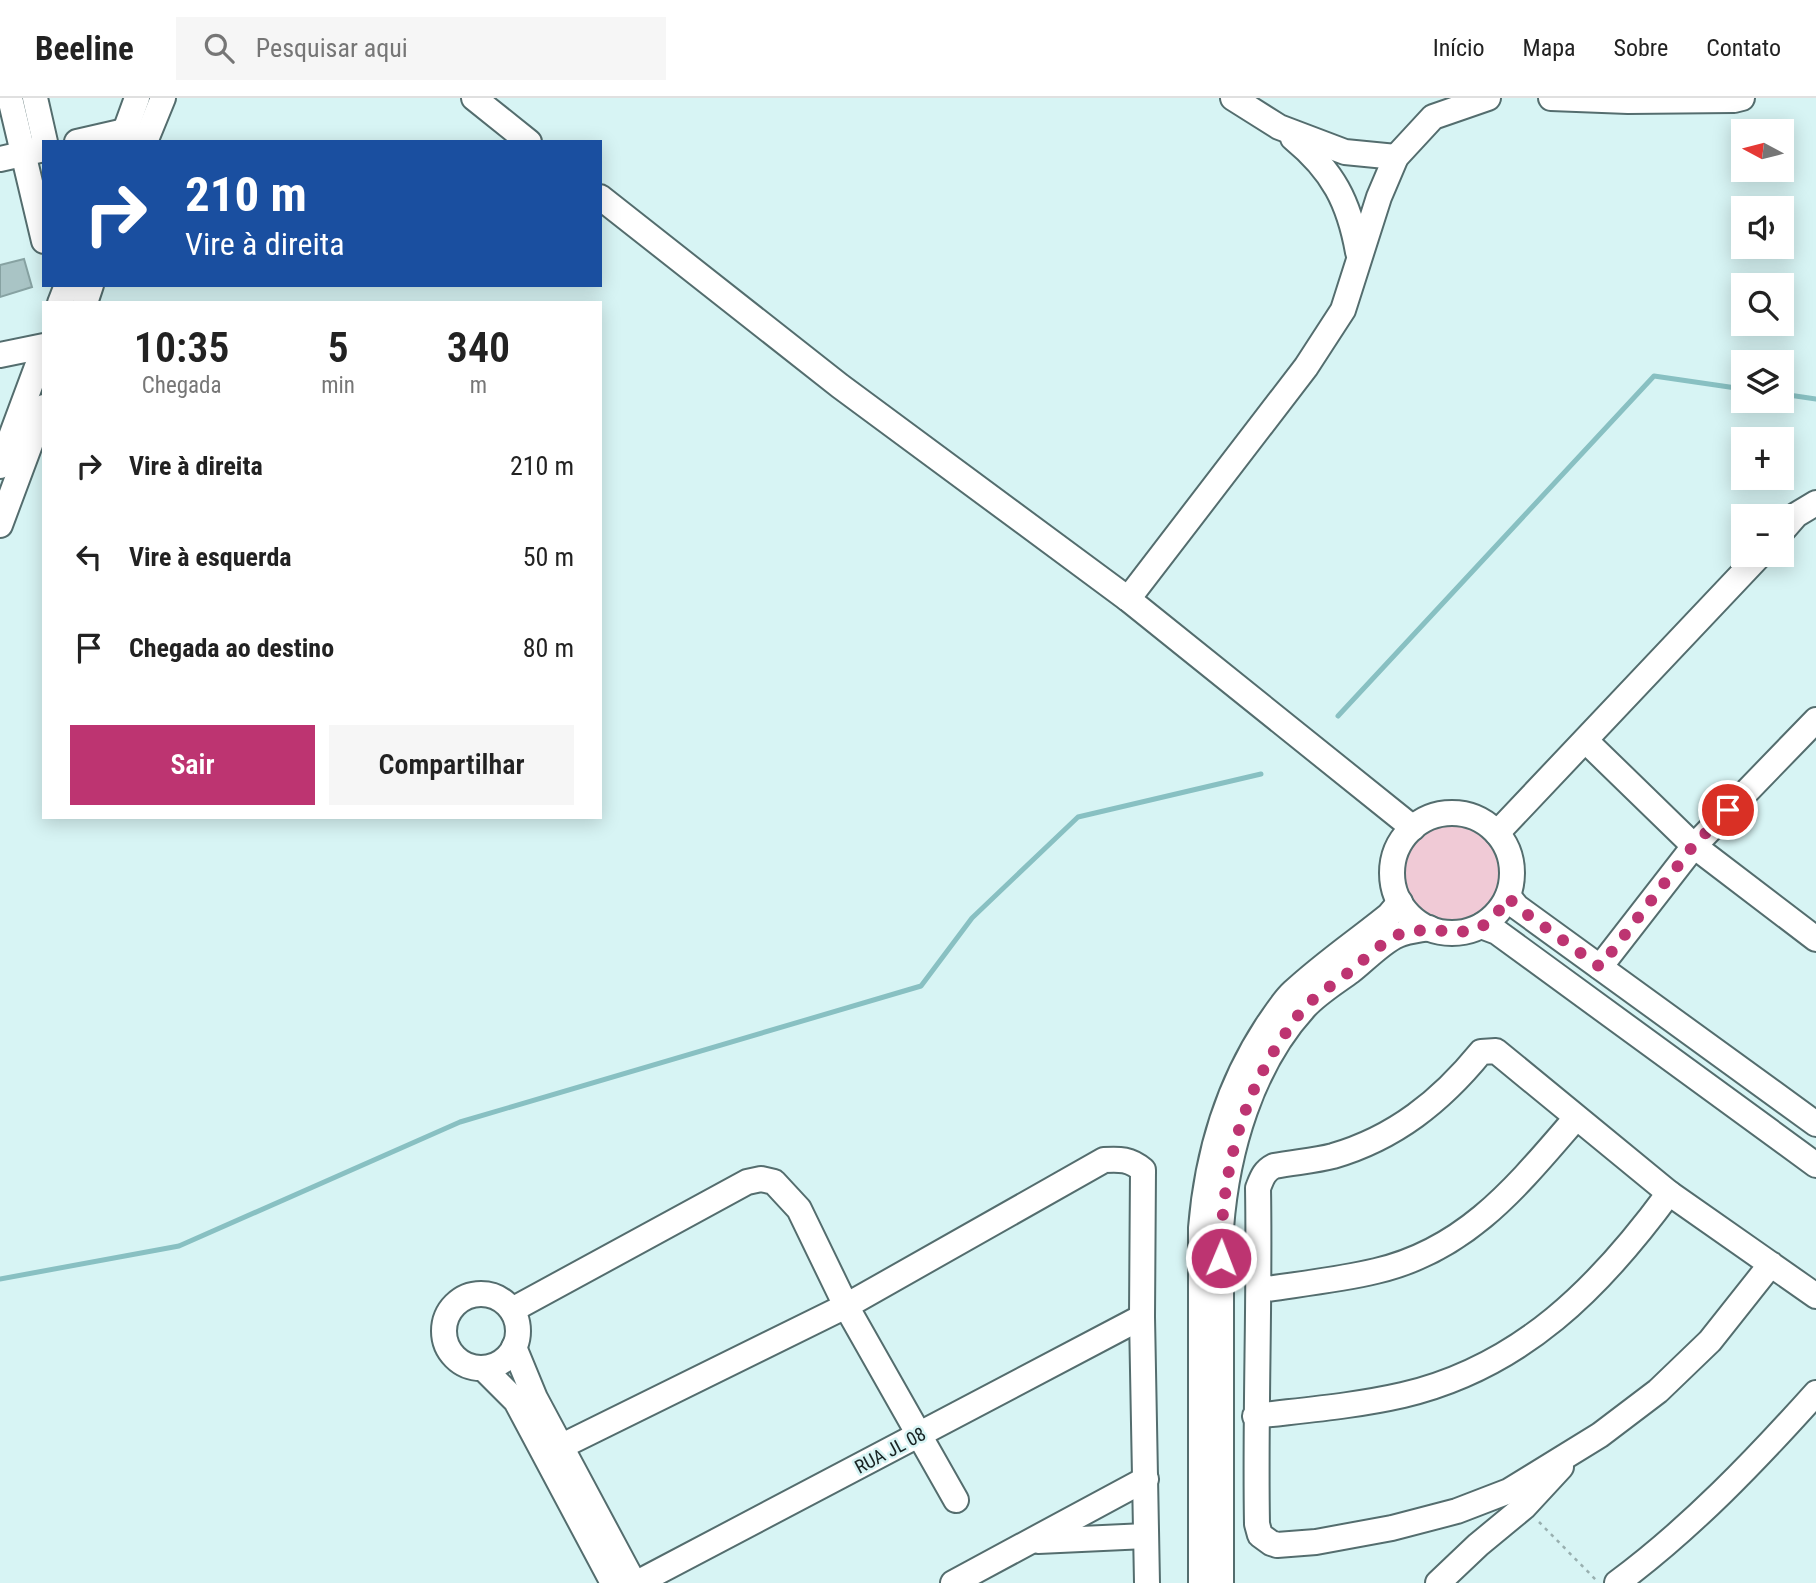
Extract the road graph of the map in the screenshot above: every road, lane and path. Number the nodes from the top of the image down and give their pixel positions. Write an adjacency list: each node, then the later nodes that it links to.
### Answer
1 (10, 98): 17 (street)
2 (35, 98): 14 (street)
3 (137, 98): 13 (street)
4 (163, 98): 13 (street)
5 (474, 98): 16 (street)
6 (1233, 98): 12 (street)
7 (1488, 98): 11 (street)
8 (1551, 98): 10 (street)
9 (1742, 98): 10 (street)
10 (1593, 99)
11 (1435, 108): 18 (street)
12 (1279, 127): 18 (street); 21 (street)
13 (130, 138): 15 (street)
14 (45, 140)
15 (104, 140)
16 (526, 140)
17 (22, 154): 20 (street)
18 (1396, 157): 21 (street)
19 (602, 199): 31 (street)
20 (42, 233)
21 (1359, 256): 31 (street)
22 (42, 347): 24 (street)
23 (42, 352): 26 (street)
24 (0, 355)
25 (42, 412): 29 (street)
26 (0, 466)
27 (1816, 503): 28 (street)
28 (1794, 517)
29 (0, 526)
30 (1749, 567): 33 (street)
31 (1128, 599): 34 (street)
32 (1816, 720): 36 (street)
33 (1586, 741): 35 (street); 36 (street)
34 (1413, 828): 35 (street); 38 (street)
35 (1497, 833): 37 (street)
36 (1693, 846): 41 (street); 42 (street)
37 (1508, 897): 39 (street); 42 (street)
38 (1400, 902): 40 (street); 70 (street)
39 (1481, 926): 40 (street); 45 (street)
40 (1429, 928): 71 (street)
41 (1816, 939)
42 (1600, 967): 44 (street)
43 (1576, 1118): 46 (street); 48 (street); 48 (street)
44 (1816, 1124)
45 (1816, 1165)
46 (1669, 1193): 47 (street); 56 (street)
47 (1771, 1264): 49 (street); 60 (street)
48 (1260, 1290): 56 (street)
49 (1816, 1296)
50 (846, 1306): 51 (street); 52 (street); 57 (street); 58 (street)
51 (512, 1310): 53 (street); 54 (street)
52 (1142, 1317): 57 (street, RUA JL 08); 59 (street)
53 (514, 1348): 54 (street); 58 (street)
54 (483, 1368): 66 (street)
55 (1816, 1392): 74 (street)
56 (1255, 1416): 62 (street)
57 (920, 1434): 61 (street); 67 (street, RUA JL 08)
58 (561, 1447): 67 (street)
59 (1146, 1479): 63 (street); 64 (street)
60 (1516, 1499): 62 (street); 65 (street); 73 (path)
61 (956, 1500)
62 (1457, 1511): 65 (street)
63 (1146, 1536): 64 (street); 69 (street)
64 (1030, 1541): 68 (street)
65 (1478, 1545): 72 (street)
66 (613, 1583)
67 (636, 1583)
68 (953, 1583)
69 (1147, 1583)
70 (1201, 1583)
71 (1221, 1583)
72 (1438, 1583)
73 (1598, 1583)
74 (1617, 1583)

